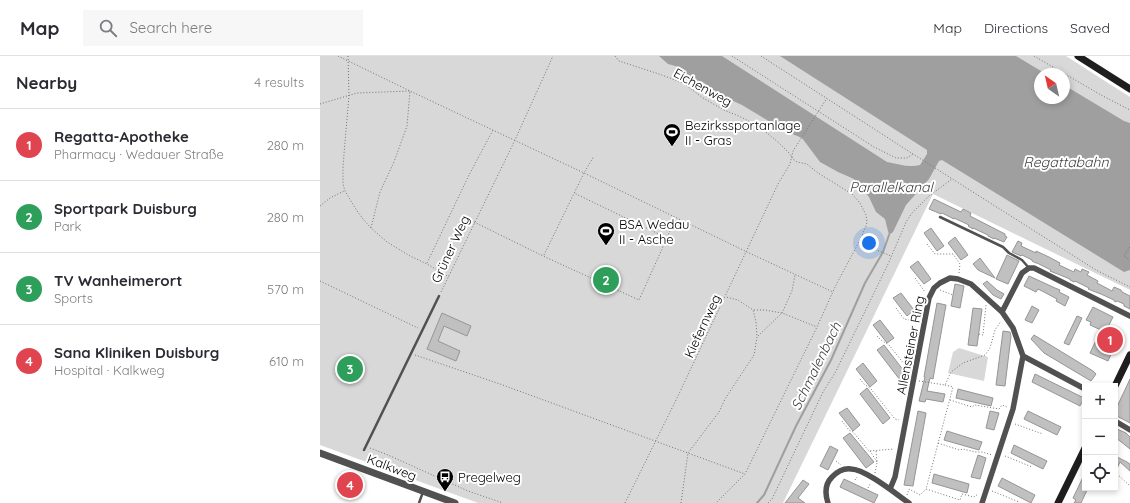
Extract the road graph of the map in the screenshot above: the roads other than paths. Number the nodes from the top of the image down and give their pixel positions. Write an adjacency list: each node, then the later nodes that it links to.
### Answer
1 (1078, 56): 2 (main road)
2 (1130, 89)
3 (940, 217): 4 (lane)
4 (1029, 268): 6 (street); 7 (street)
5 (439, 296): 14 (lane, Grüner Weg)
6 (1002, 312): 9 (street); 17 (street, Allensteiner Ring)
7 (1130, 316)
8 (1130, 355): 10 (main road)
9 (1023, 356): 11 (street); 23 (street)
10 (1116, 383)
11 (1082, 387)
12 (1118, 423): 13 (street)
13 (1130, 430)
14 (364, 450)
15 (320, 453): 18 (street, Kalkweg)
16 (1082, 454): 24 (main road)
17 (890, 489): 19 (street); 22 (street)
18 (423, 491): 20 (lane); 21 (street, Kalkweg)
19 (907, 502)
20 (419, 503)
21 (455, 503)
22 (828, 503)
23 (982, 503)
24 (1058, 503)

